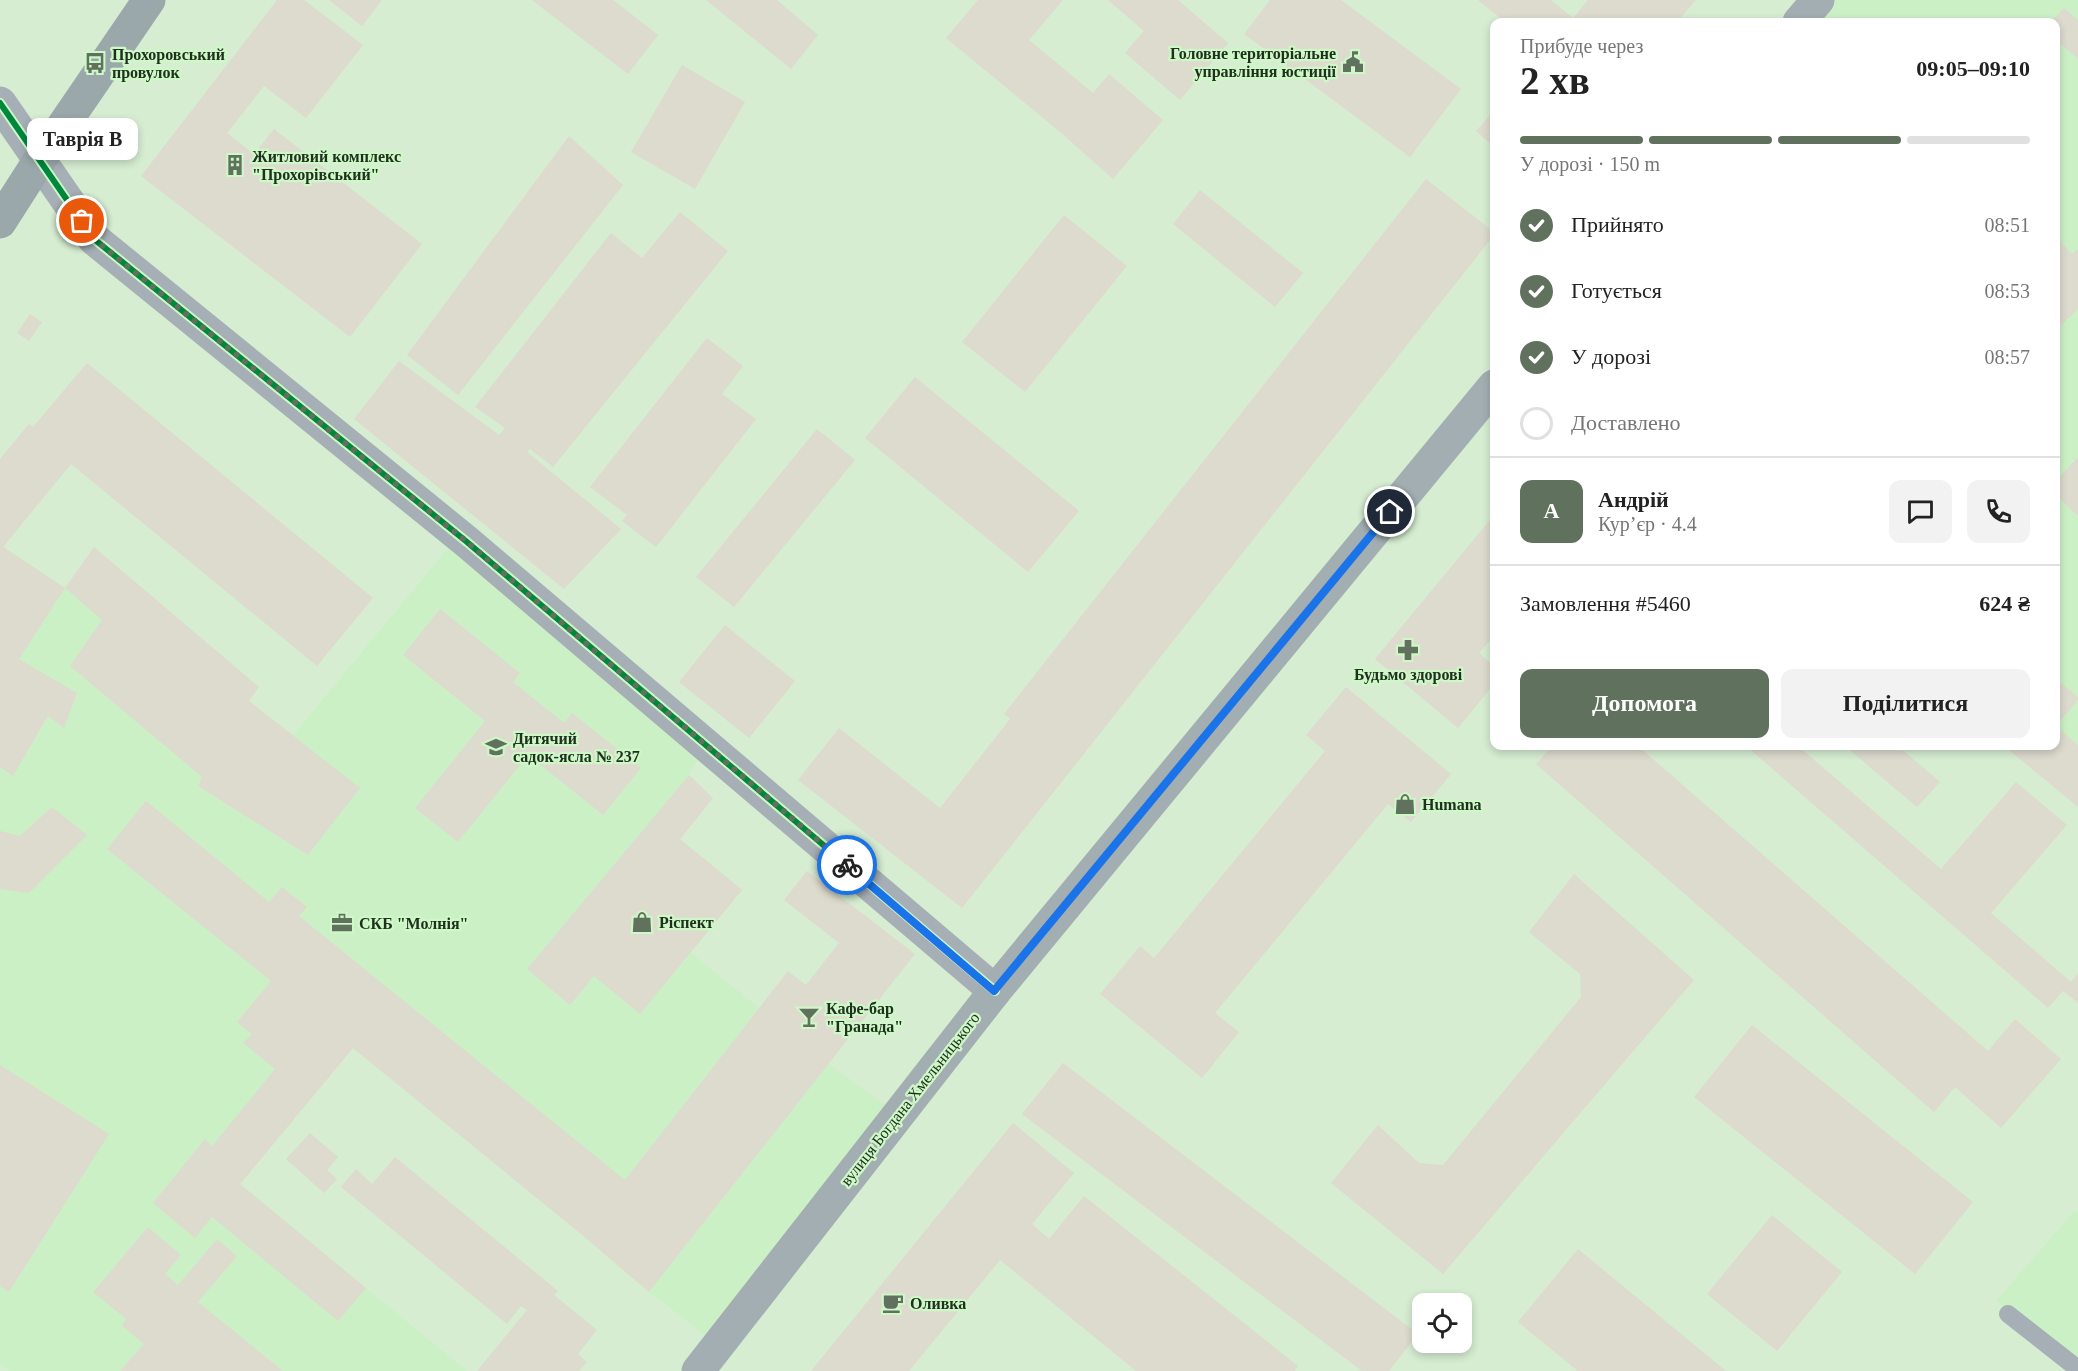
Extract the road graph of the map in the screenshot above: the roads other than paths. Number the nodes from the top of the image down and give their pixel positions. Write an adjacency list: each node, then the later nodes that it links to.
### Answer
1 (149, 0): 5 (main road)
2 (1818, 0): 3 (main road)
3 (1802, 18)
4 (0, 103): 5 (street)
5 (39, 161): 6 (main road); 8 (street)
6 (0, 222)
7 (1490, 391): 8 (main road, вулиця Богдана Хмельницького)
8 (994, 991): 11 (main road, вулиця Богдана Хмельницького)
9 (2008, 1314): 10 (lane)
10 (2078, 1369)
11 (698, 1371)

